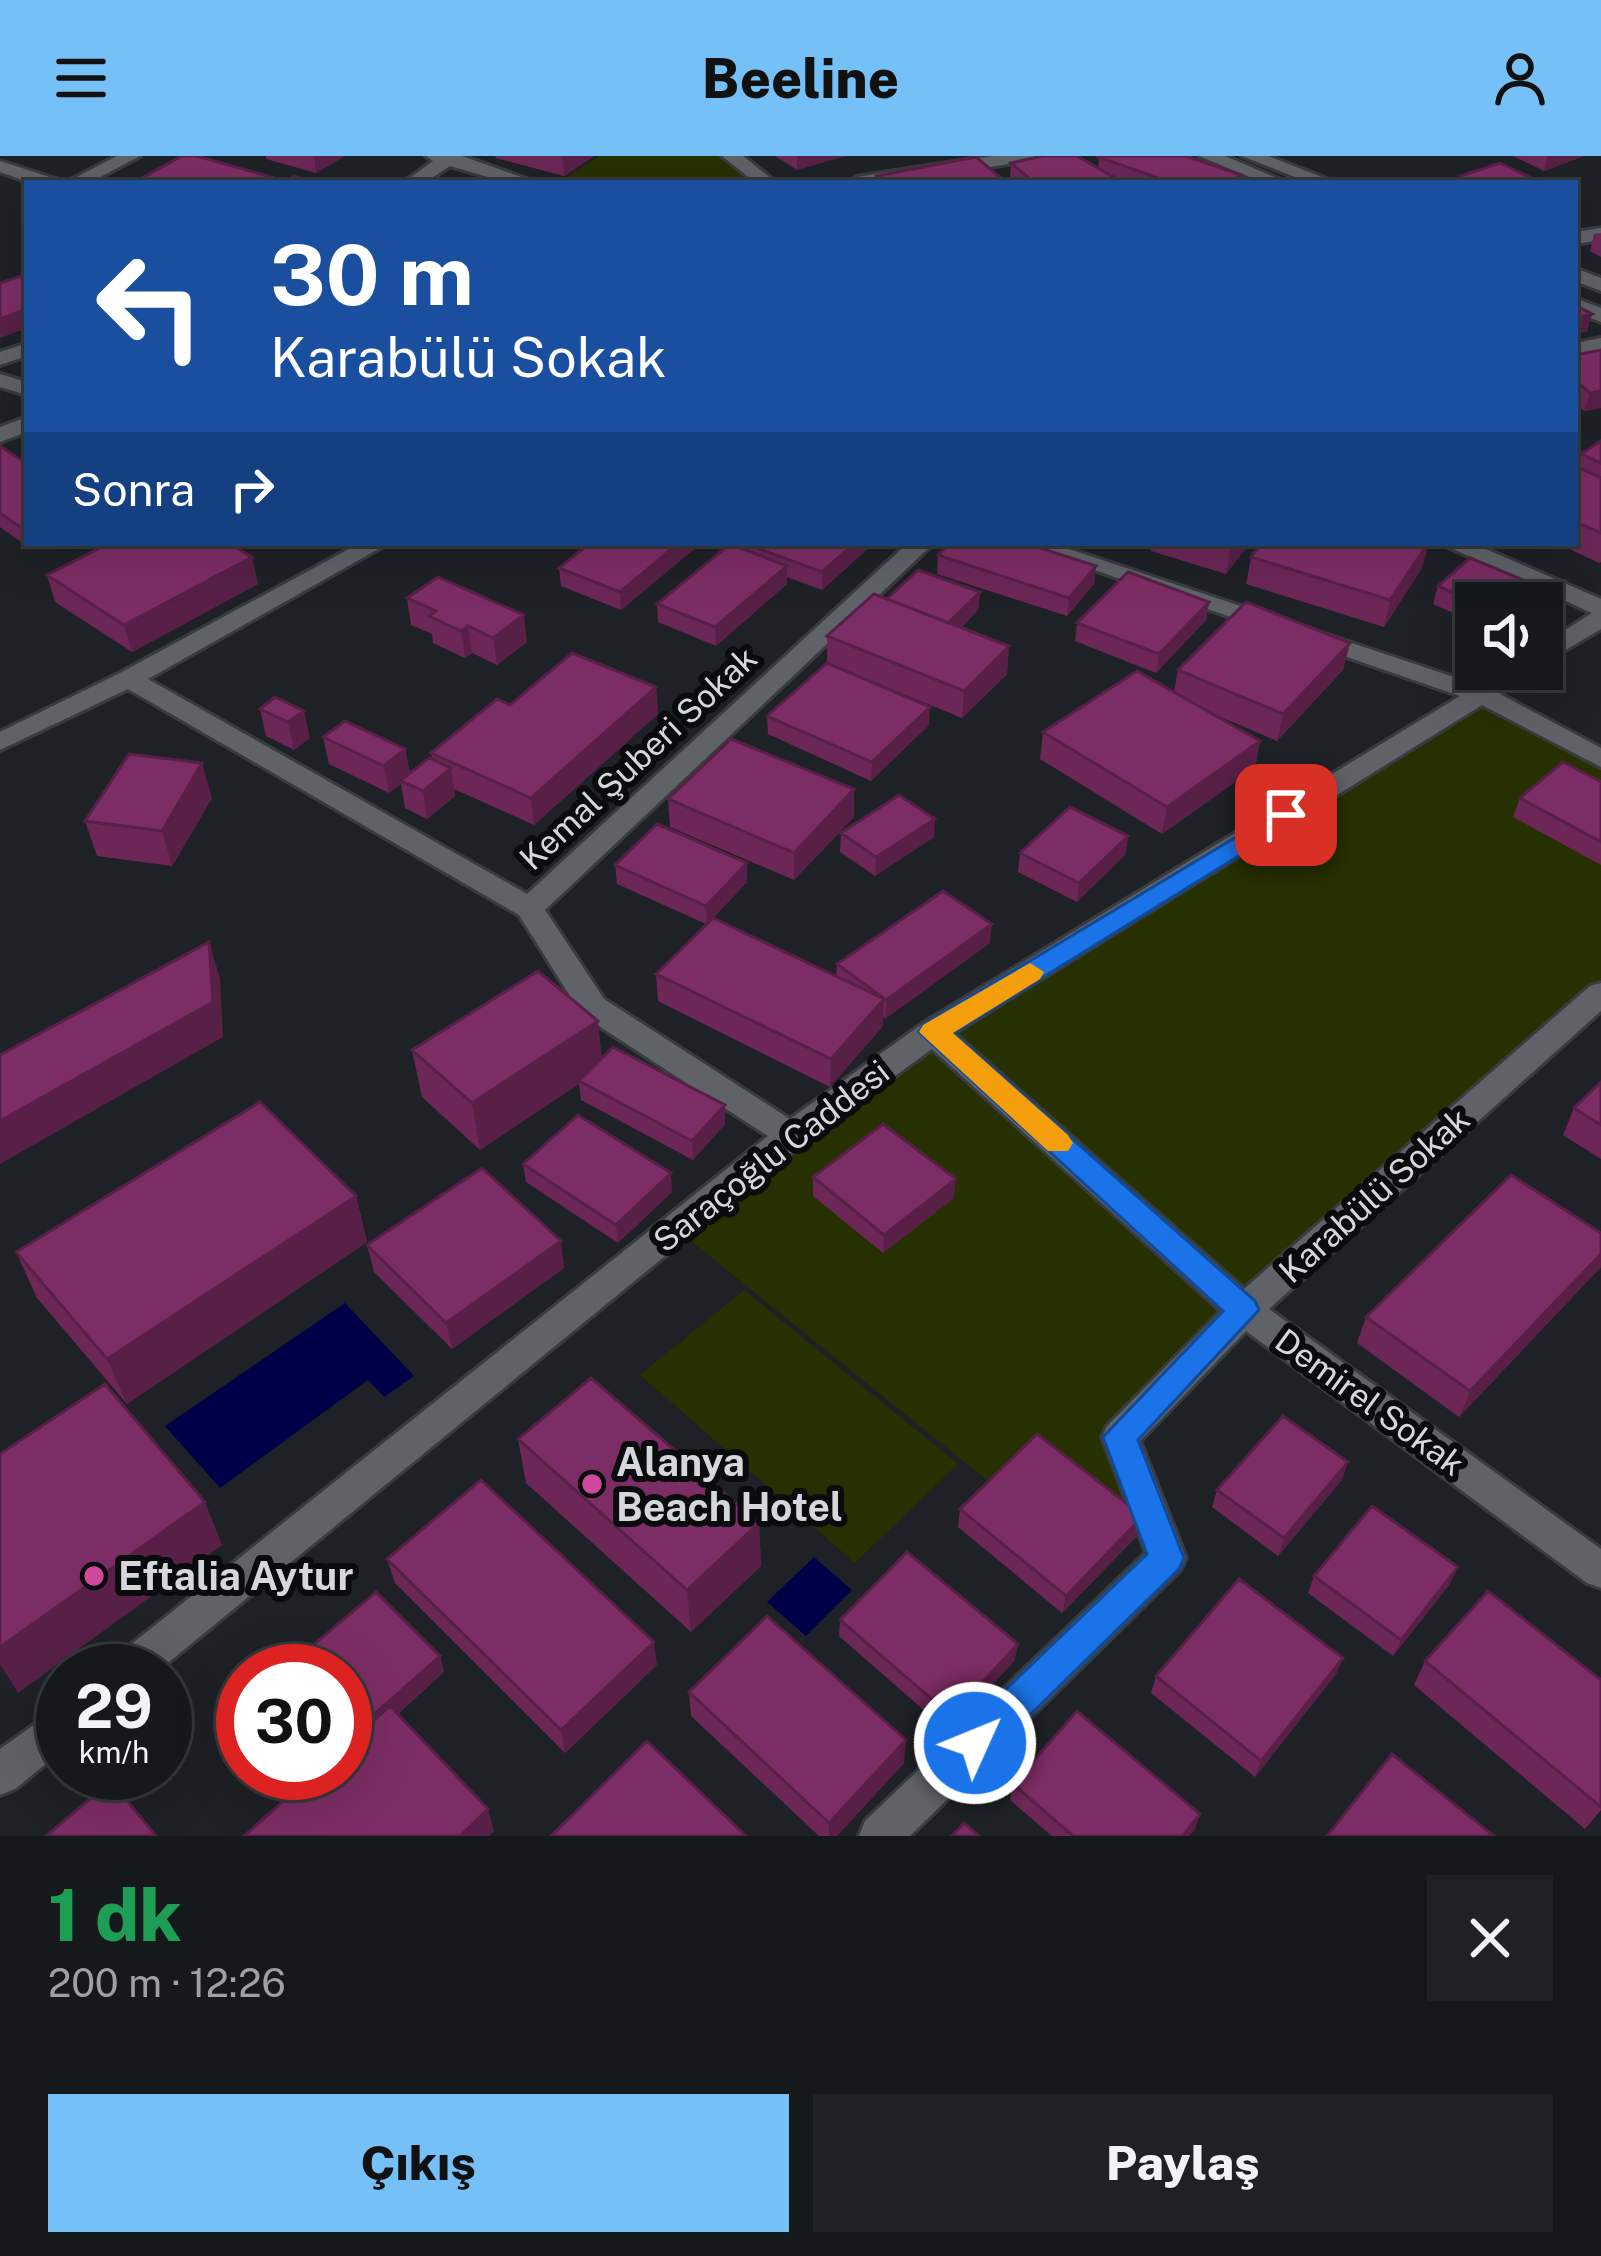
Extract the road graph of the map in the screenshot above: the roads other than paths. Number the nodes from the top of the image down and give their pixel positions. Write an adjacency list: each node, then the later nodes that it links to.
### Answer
1 (131, 156): 9 (street)
2 (731, 156): 12 (street)
3 (1027, 156): 13 (street)
4 (1208, 156): 14 (street)
5 (1251, 156): 15 (street)
6 (445, 157): 10 (street); 11 (street)
7 (0, 166): 8 (street)
8 (40, 180)
9 (80, 180)
10 (416, 180)
11 (519, 180)
12 (764, 180)
13 (875, 180)
14 (1274, 180)
15 (1319, 180)
16 (372, 546): 23 (street)
17 (919, 546): 28 (street, Kemal Şuberi Sokak)
18 (1037, 546): 25 (street)
19 (1459, 546): 20 (street)
20 (1601, 608)
21 (1601, 618): 22 (street)
22 (1563, 642)
23 (129, 679): 26 (street); 28 (street, Kemal Şuberi Sokak)
24 (1489, 690): 25 (street, Saraçoğlu Caddesi)
25 (1483, 694): 27 (street); 30 (street, Saraçoğlu Caddesi)
26 (0, 742)
27 (1601, 759)
28 (529, 908): 31 (street)
29 (1601, 994): 32 (street, Karabülü Sokak)
30 (933, 1032): 31 (street, Saraçoğlu Caddesi); 32 (street, Demirel Sokak)
31 (791, 1135): 34 (street, Saraçoğlu Caddesi)
32 (1244, 1310): 33 (street, Demirel Sokak); 37 (street, Karabülü Sokak)
33 (1601, 1571)
34 (161, 1644)
35 (36, 1746): 36 (street)
36 (0, 1775)
37 (880, 1836)

